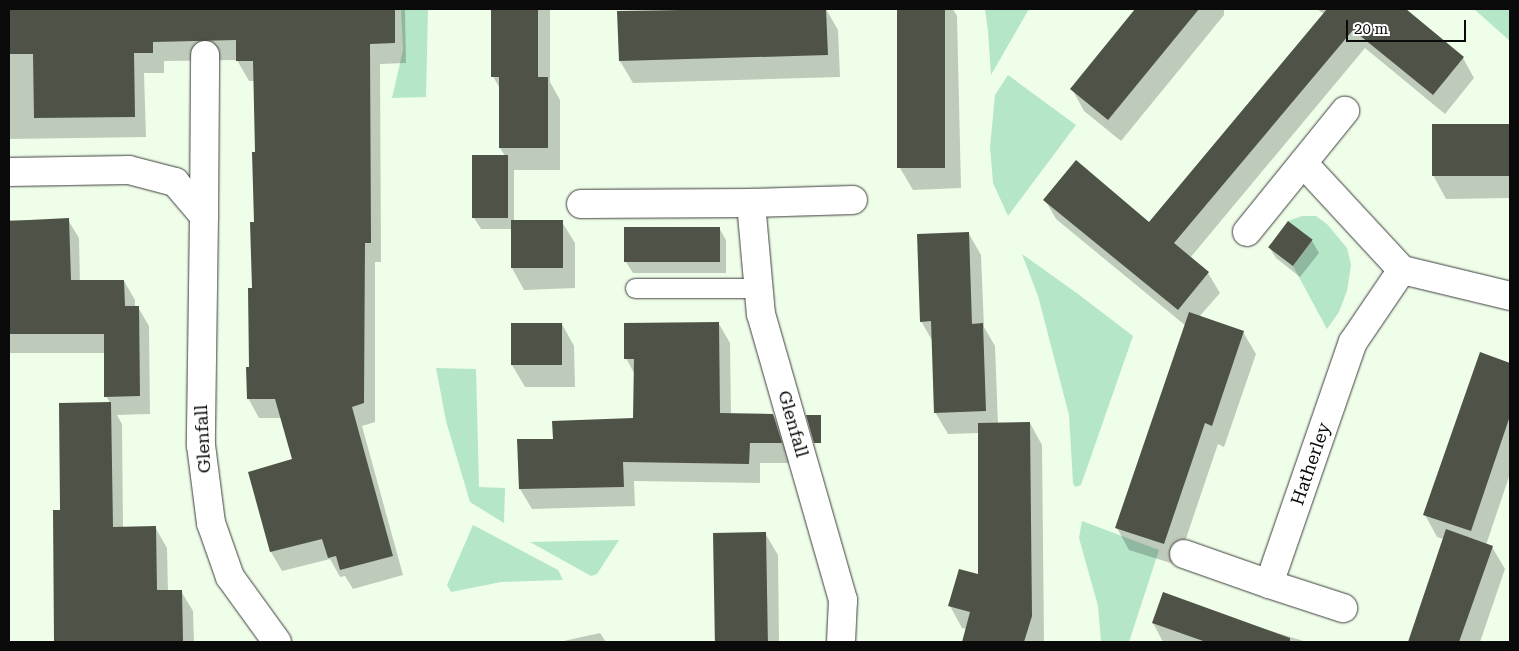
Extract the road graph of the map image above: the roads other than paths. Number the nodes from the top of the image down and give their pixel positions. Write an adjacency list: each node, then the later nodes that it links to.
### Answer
1 (205, 55): 8 (street, Glenfall)
2 (1345, 111): 3 (street)
3 (1303, 163): 9 (street); 10 (street)
4 (9, 172): 8 (street)
5 (853, 200): 6 (street)
6 (751, 203): 7 (street); 12 (street, Glenfall)
7 (581, 204)
8 (204, 216): 17 (street, Glenfall)
9 (1247, 232)
10 (1402, 270): 13 (street); 15 (street, Hatherley)
11 (635, 288): 12 (lane)
12 (758, 288): 18 (street, Glenfall)
13 (1510, 296)
14 (1184, 554): 15 (street)
15 (1269, 584): 16 (street)
16 (1343, 608)
17 (277, 642)
18 (842, 642)

